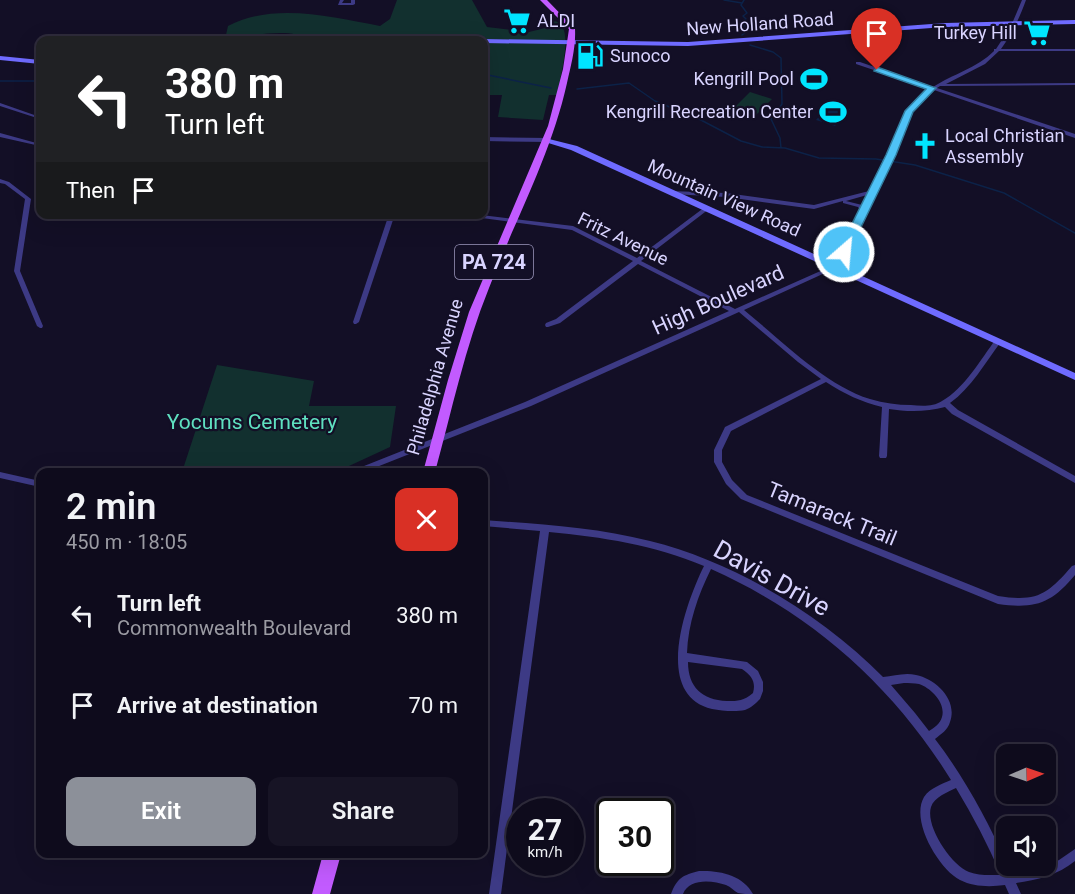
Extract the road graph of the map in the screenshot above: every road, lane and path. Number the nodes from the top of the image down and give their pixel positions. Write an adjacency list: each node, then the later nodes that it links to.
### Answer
1 (342, 0): 2 (street)
2 (353, 0)
3 (543, 0): 8 (main road)
4 (1024, 0): 5 (street)
5 (1015, 22): 6 (main road, New Holland Road); 8 (main road, New Holland Road); 9 (street)
6 (1075, 22)
7 (488, 41): 8 (main road, New Holland Road)
8 (573, 44): 23 (main road, Philadelphia Avenue / PA 724)
9 (996, 50): 10 (street); 14 (street)
10 (1075, 50)
11 (0, 58): 12 (main road)
12 (36, 62)
13 (858, 63): 17 (street)
14 (956, 76): 16 (street); 17 (street)
15 (1075, 84): 16 (street)
16 (982, 85): 17 (street)
17 (934, 87): 21 (street); 27 (street)
18 (0, 104): 19 (street)
19 (36, 117)
20 (0, 135): 24 (street)
21 (1075, 136)
22 (488, 140): 23 (street, Mountain View Road)
23 (548, 140): 26 (main road, Mountain View Road); 33 (main road, Philadelphia Avenue / PA 724)
24 (36, 145)
25 (0, 181): 39 (street)
26 (672, 192): 28 (street); 29 (main road, Mountain View Road)
27 (873, 192): 28 (street); 30 (street)
28 (841, 201): 30 (street)
29 (707, 208): 34 (street); 35 (main road, Mountain View Road)
30 (865, 211): 35 (street)
31 (488, 218): 33 (street, Fritz Avenue)
32 (390, 219): 37 (street)
33 (510, 221): 34 (street, Fritz Avenue); 45 (main road, Philadelphia Avenue / PA 724)
34 (637, 261): 36 (street, Fritz Avenue); 38 (street)
35 (836, 266): 36 (street, High Boulevard); 40 (main road, Mountain View Road)
36 (738, 311): 42 (street, Fritz Avenue); 45 (street, High Boulevard)
37 (356, 322)
38 (548, 325)
39 (40, 326)
40 (998, 341): 41 (main road, Mountain View Road); 43 (street)
41 (1075, 377)
42 (825, 380): 44 (street, Fritz Avenue); 55 (street, Tamarack Trail)
43 (945, 403): 44 (street, Fritz Avenue); 50 (street)
44 (885, 408): 46 (street)
45 (438, 441): 47 (street, High Boulevard); 48 (main road, Philadelphia Avenue / PA 724)
46 (884, 456)
47 (367, 468)
48 (430, 468)
49 (0, 475): 51 (street)
50 (1075, 480)
51 (36, 483)
52 (488, 523): 53 (street, Davis Drive)
53 (545, 528): 54 (street, Davis Drive); 64 (street)
54 (709, 564): 56 (street); 57 (street, Davis Drive)
55 (1075, 569)
56 (683, 657): 56 (street)
57 (883, 682): 58 (street, Davis Drive); 58 (street)
58 (929, 738): 59 (street, Davis Drive)
59 (959, 782): 62 (street, Davis Drive); 62 (street)
60 (1075, 854): 62 (street)
61 (331, 858): 63 (main road)
62 (1009, 879): 67 (street, Davis Drive)
63 (321, 894)
64 (495, 894)
65 (677, 894): 66 (street)
66 (747, 894)
67 (1015, 894)

